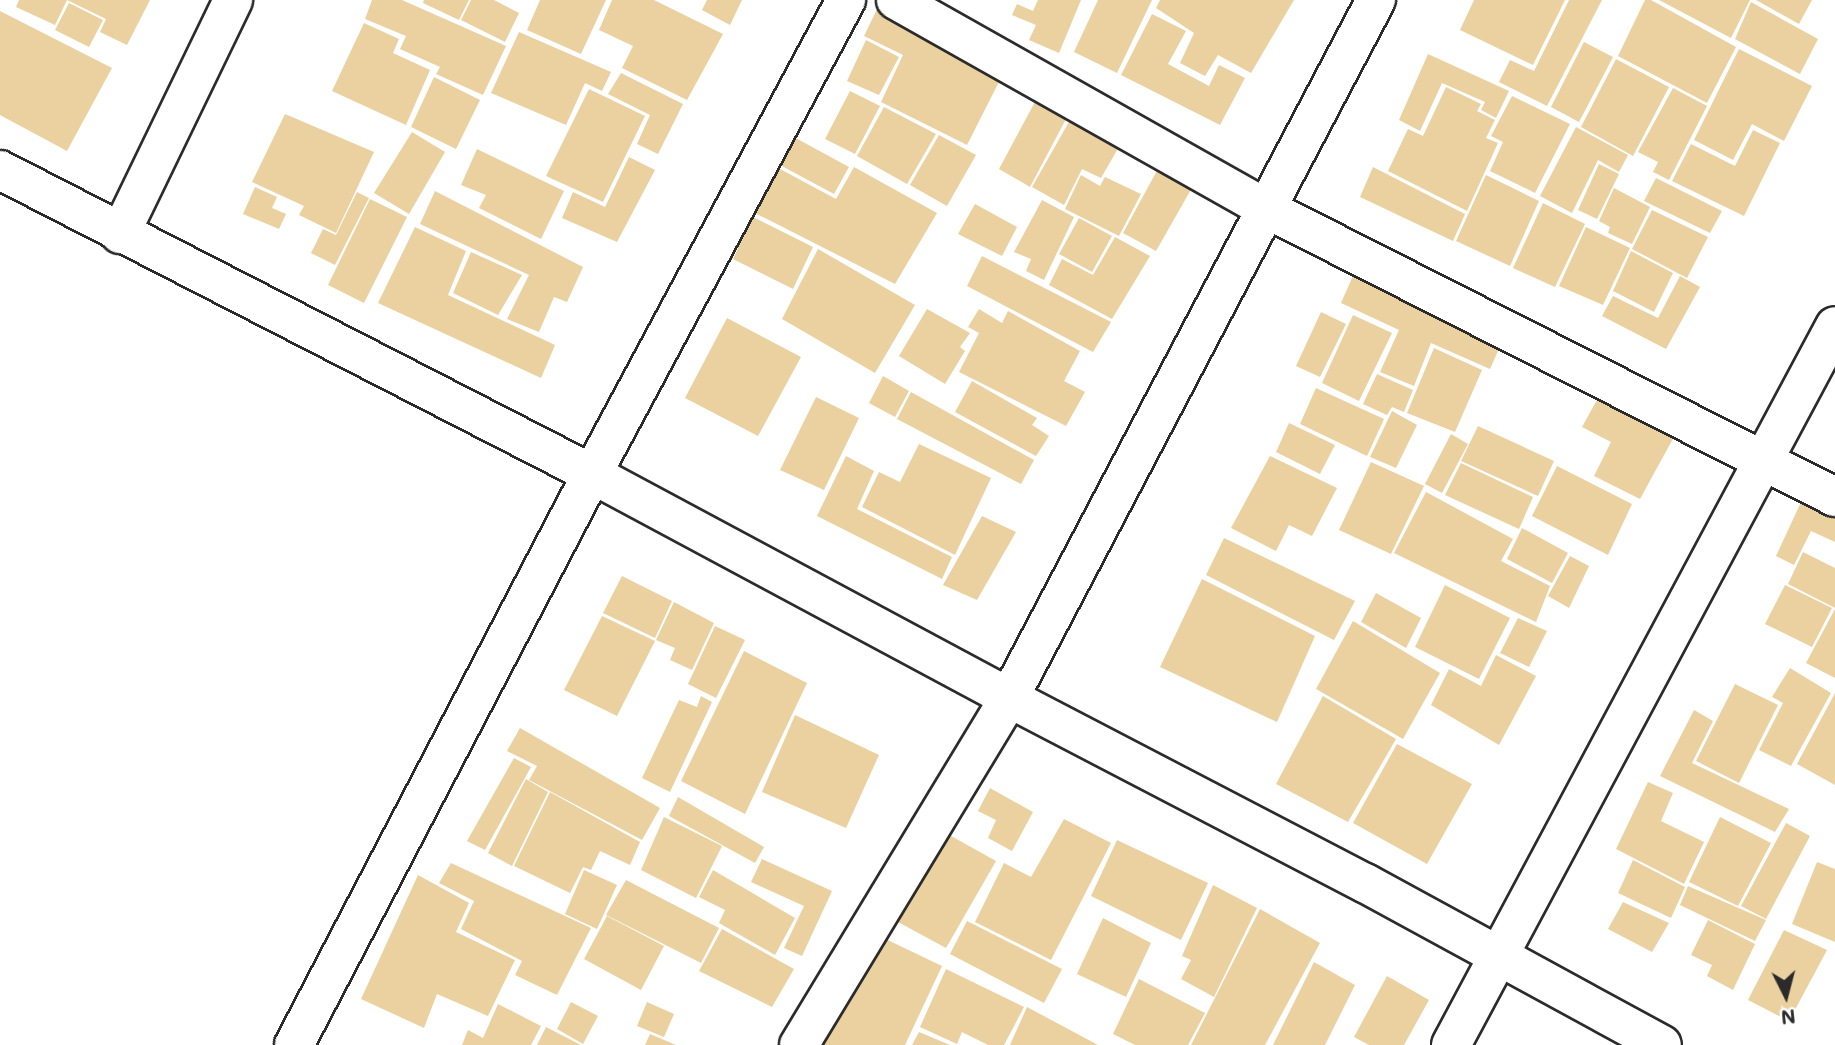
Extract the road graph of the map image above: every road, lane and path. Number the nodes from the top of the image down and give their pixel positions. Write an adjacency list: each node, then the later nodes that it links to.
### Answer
1 (233, 0): 7 (street)
2 (846, 0): 10 (street)
3 (896, 0): 6 (street)
4 (1377, 0): 6 (street)
5 (0, 170): 7 (street)
6 (1267, 209): 9 (street); 12 (street)
7 (120, 234): 10 (street)
8 (1835, 326): 9 (street)
9 (1761, 461): 11 (street); 13 (street)
10 (592, 474): 12 (street); 14 (street)
11 (1835, 497)
12 (1009, 698): 13 (street); 15 (street)
13 (1499, 958): 16 (street); 17 (street)
14 (294, 1045)
15 (799, 1045)
16 (1451, 1045)
17 (1661, 1045)

